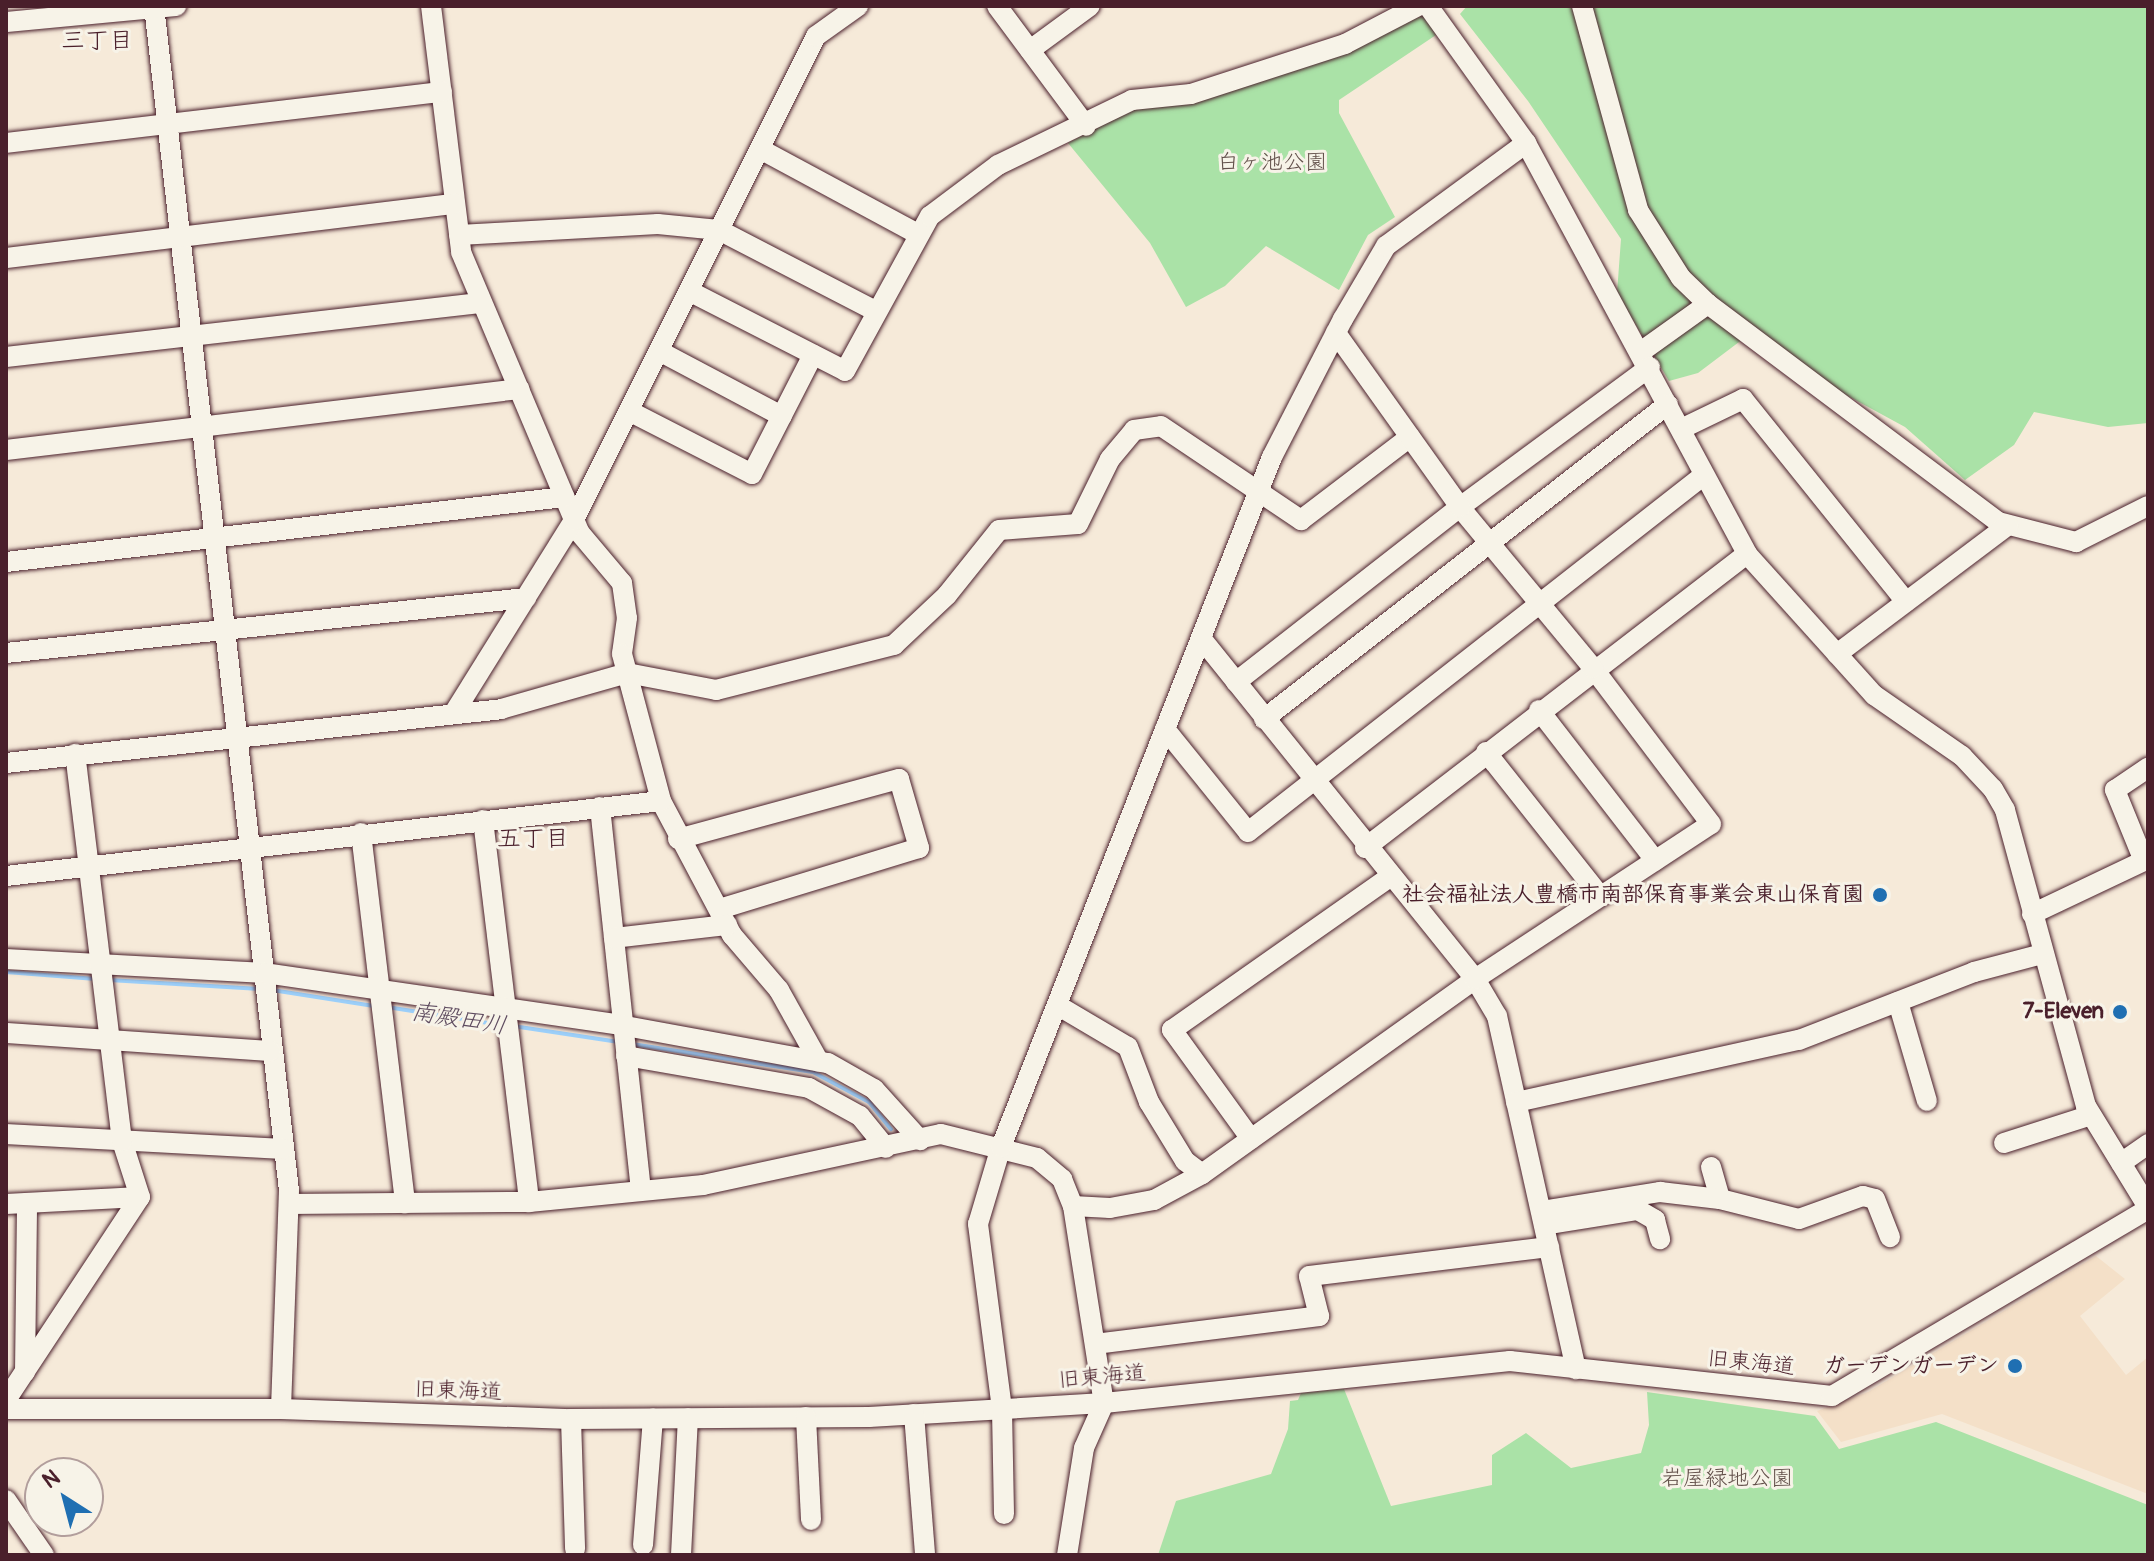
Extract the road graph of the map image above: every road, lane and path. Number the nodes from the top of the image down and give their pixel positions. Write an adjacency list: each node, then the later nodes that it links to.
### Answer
1 (54, 6): 11 (street)
2 (176, 6): 10 (street)
3 (431, 6): 14 (street)
4 (858, 6): 19 (street)
5 (997, 6): 13 (street)
6 (1090, 6): 13 (street)
7 (1418, 6): 16 (street)
8 (1428, 6): 18 (street)
9 (1582, 6): 28 (street)
10 (154, 8): 12 (street); 15 (street)
11 (6, 11)
12 (6, 22)
13 (1030, 50): 16 (street)
14 (442, 92): 15 (street); 20 (street)
15 (167, 123): 17 (street); 24 (street)
16 (1086, 126): 22 (street)
17 (6, 143)
18 (1526, 143): 30 (street); 35 (street)
19 (760, 149): 21 (street); 22 (street)
20 (455, 204): 23 (street); 24 (street)
21 (719, 230): 23 (street); 26 (street); 29 (street)
22 (918, 234): 29 (street)
23 (459, 235): 27 (street)
24 (179, 238): 25 (street); 31 (street)
25 (6, 258)
26 (689, 291): 32 (street); 33 (street)
27 (482, 303): 31 (street); 36 (street)
28 (1708, 304): 35 (street); 50 (street)
29 (875, 311): 33 (street)
30 (1336, 333): 42 (street); 45 (street)
31 (190, 337): 34 (street); 40 (street)
32 (659, 351): 38 (street); 39 (street)
33 (813, 355): 39 (street)
34 (6, 357)
35 (1646, 359): 37 (street); 48 (street)
36 (519, 389): 40 (street); 46 (street)
37 (1668, 404): 41 (street); 52 (street)
38 (629, 411): 39 (street); 49 (street)
39 (782, 416)
40 (200, 427): 43 (street); 51 (street)
41 (1681, 429): 44 (street); 56 (street)
42 (1410, 437): 45 (street); 48 (street)
43 (6, 450)
44 (1704, 475): 53 (street); 57 (street)
45 (1258, 494): 59 (street); 63 (street)
46 (564, 497): 49 (street); 51 (street)
47 (2148, 506): 50 (street)
48 (1460, 507): 52 (street); 64 (street)
49 (574, 520): 55 (street); 63 (street)
50 (2008, 525): 56 (street)
51 (212, 537): 54 (street); 58 (street)
52 (1489, 542): 57 (street); 67 (street)
53 (1747, 554): 61 (street); 62 (street)
54 (6, 562)
55 (526, 598): 58 (street); 66 (street)
56 (1906, 602): 61 (street)
57 (1541, 605): 62 (street); 74 (street)
58 (222, 627): 60 (street); 69 (street)
59 (1201, 638): 64 (street); 68 (street)
60 (6, 653)
61 (1837, 654): 88 (street)
62 (1593, 668): 65 (street); 82 (street)
63 (627, 673): 66 (street); 75 (street)
64 (1236, 682): 67 (street)
65 (1539, 710): 70 (street); 82 (street)
66 (454, 713): 69 (street)
67 (1264, 719): 74 (street)
68 (1165, 729): 74 (street); 98 (street)
69 (234, 735): 71 (street); 80 (street)
70 (1486, 752): 81 (street); 87 (street)
71 (75, 754): 72 (street); 84 (street)
72 (6, 763)
73 (2148, 768): 83 (street)
74 (1315, 784): 81 (street)
75 (661, 801): 76 (street); 79 (street)
76 (600, 807): 77 (street); 90 (street)
77 (483, 820): 78 (street); 99 (street)
78 (361, 833): 80 (street); 96 (street)
79 (678, 839): 89 (street); 89 (street)
80 (246, 845): 84 (street); 95 (street)
81 (1365, 848): 86 (street)
82 (1655, 860): 87 (street)
83 (2146, 860): 88 (street)
84 (91, 867): 85 (street); 93 (street)
85 (6, 876)
86 (1388, 878): 94 (street); 109 (street)
87 (1600, 896): 94 (street)
88 (2032, 914): 91 (street)
89 (723, 917): 90 (street); 104 (street)
90 (614, 938): 101 (street)
91 (2042, 954): 97 (street); 107 (street)
92 (6, 959): 93 (street)
93 (101, 974): 95 (street); 102 (street)
94 (1475, 979): 106 (street); 109 (street)
95 (265, 983): 96 (street); 103 (street)
96 (380, 1001): 99 (street); 125 (street)
97 (1898, 1002): 105 (street); 106 (street)
98 (1057, 1005): 114 (street); 119 (street)
99 (506, 1020): 101 (street); 123 (street)
100 (6, 1033): 102 (street)
101 (623, 1041): 104 (street); 115 (street); 120 (street)
102 (110, 1043): 103 (street); 111 (street)
103 (270, 1051): 116 (street)
104 (819, 1062): 110 (street)
105 (1927, 1101)
106 (1516, 1102): 130 (street)
107 (2091, 1115): 112 (street); 117 (street)
108 (6, 1134): 111 (street)
109 (1251, 1139): 119 (street)
110 (920, 1140): 114 (street); 115 (street)
111 (122, 1141): 116 (street); 121 (street)
112 (2004, 1143)
113 (2148, 1144): 117 (street)
114 (1001, 1147): 128 (street); 141 (street)
115 (886, 1148): 120 (street)
116 (283, 1149): 127 (street)
117 (2121, 1163): 129 (street)
118 (1711, 1167): 122 (street)
119 (1202, 1174): 128 (street)
120 (641, 1188): 123 (street)
121 (140, 1197): 124 (street); 136 (street)
122 (1720, 1199): 130 (street); 131 (street)
123 (529, 1202): 125 (street)
124 (27, 1203): 126 (street); 136 (street)
125 (405, 1203): 127 (street)
126 (6, 1204)
127 (289, 1204): 140 (street)
128 (1073, 1206): 134 (street)
129 (2148, 1208): 135 (street, 旧東海道)
130 (1542, 1218): 132 (street); 133 (street)
131 (1890, 1237)
132 (1660, 1239)
133 (1549, 1247): 134 (street); 135 (street)
134 (1095, 1344): 138 (street)
135 (1576, 1369): 138 (street, 旧東海道)
136 (25, 1372): 137 (street)
137 (6, 1400)
138 (1104, 1403): 141 (street, 旧東海道); 155 (street)
139 (6, 1409): 140 (street, 旧東海道)
140 (281, 1409): 146 (street, 旧東海道)
141 (1002, 1409): 142 (street, 旧東海道); 148 (street)
142 (914, 1414): 143 (street, 旧東海道); 154 (street)
143 (806, 1417): 145 (street, 旧東海道); 149 (street)
144 (653, 1418): 145 (street, 旧東海道); 146 (street, 旧東海道); 150 (street)
145 (688, 1418): 153 (street)
146 (571, 1419): 151 (street)
147 (6, 1500): 152 (street)
148 (1004, 1514)
149 (811, 1520)
150 (643, 1545)
151 (575, 1549)
152 (43, 1552)
153 (681, 1555)
154 (925, 1555)
155 (1067, 1555)

